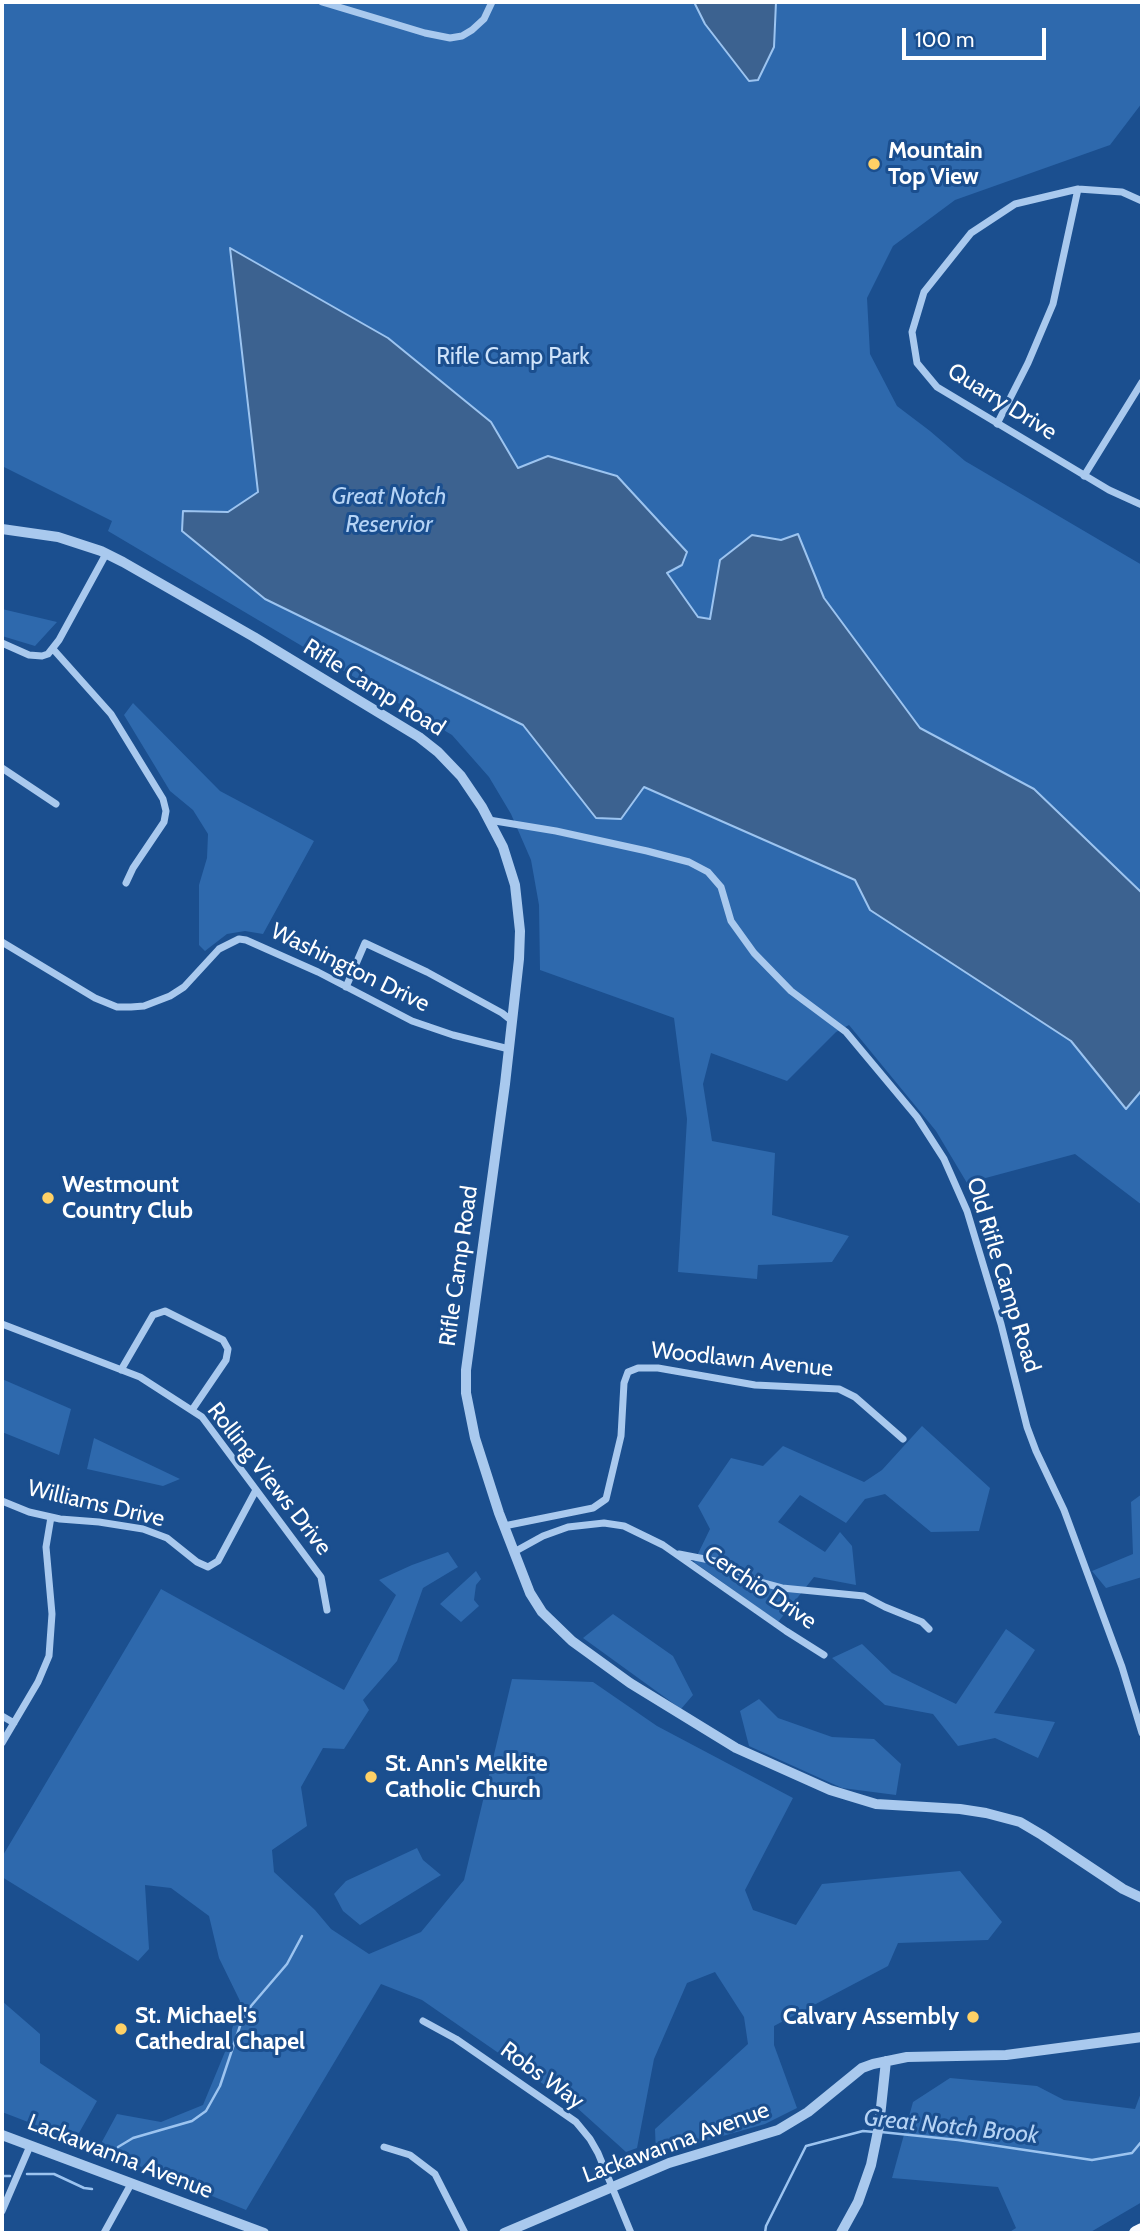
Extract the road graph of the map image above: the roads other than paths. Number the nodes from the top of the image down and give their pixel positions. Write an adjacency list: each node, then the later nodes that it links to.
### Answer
1 (322, 2): 2 (street)
2 (492, 2)
3 (1077, 189): 4 (street, Quarry Drive); 6 (street); 6 (street, Quarry Drive)
4 (1142, 201)
5 (1142, 382): 7 (street)
6 (997, 424): 7 (street, Quarry Drive)
7 (1084, 476): 8 (street, Quarry Drive)
8 (1142, 505)
9 (2, 529): 10 (street, Rifle Camp Road)
10 (106, 554): 12 (street); 15 (street, Rifle Camp Road)
11 (2, 643): 12 (street)
12 (52, 649): 16 (street)
13 (2, 768): 14 (street)
14 (56, 804)
15 (489, 820): 19 (street, Rifle Camp Road); 38 (street, Old Rifle Camp Road)
16 (127, 883)
17 (2, 942): 18 (street, Washington Drive)
18 (346, 987): 19 (street); 20 (street, Washington Drive)
19 (512, 1021): 20 (street, Rifle Camp Road)
20 (509, 1049): 29 (street, Rifle Camp Road)
21 (2, 1324): 22 (street, Rolling Views Drive)
22 (121, 1370): 23 (street, Rolling Views Drive); 23 (street)
23 (192, 1410): 25 (street, Rolling Views Drive)
24 (903, 1438): 27 (street, Woodlawn Avenue)
25 (256, 1490): 28 (street, Williams Drive); 33 (street, Rolling Views Drive)
26 (2, 1501): 28 (street, Williams Drive)
27 (563, 1514): 29 (street, Woodlawn Avenue); 30 (street)
28 (51, 1517): 37 (street)
29 (504, 1526): 31 (street, Rifle Camp Road)
30 (568, 1527): 31 (street, Cerchio Drive); 32 (street, Cerchio Drive)
31 (514, 1552): 40 (street, Rifle Camp Road)
32 (674, 1553): 34 (street, Cerchio Drive); 35 (street, Cerchio Drive)
33 (327, 1610)
34 (929, 1629)
35 (824, 1655)
36 (2, 1716): 37 (street)
37 (14, 1723): 39 (street)
38 (1142, 1732)
39 (2, 1743)
40 (1142, 1899)
41 (423, 2021): 48 (street, Robs Way)
42 (1142, 2037): 43 (street, Lackawanna Avenue)
43 (886, 2061): 48 (street, Lackawanna Avenue); 56 (street)
44 (2, 2135): 45 (street, Lackawanna Avenue)
45 (30, 2146): 47 (street, Lackawanna Avenue); 49 (street)
46 (384, 2147): 53 (street)
47 (131, 2184): 51 (street); 52 (street, Lackawanna Avenue)
48 (611, 2188): 54 (street, Lackawanna Avenue); 55 (street, Robs Way)
49 (2, 2211)
50 (1142, 2230): 57 (highway)
51 (104, 2233)
52 (264, 2233)
53 (465, 2233)
54 (504, 2233)
55 (631, 2233)
56 (841, 2233)
57 (1136, 2233)

